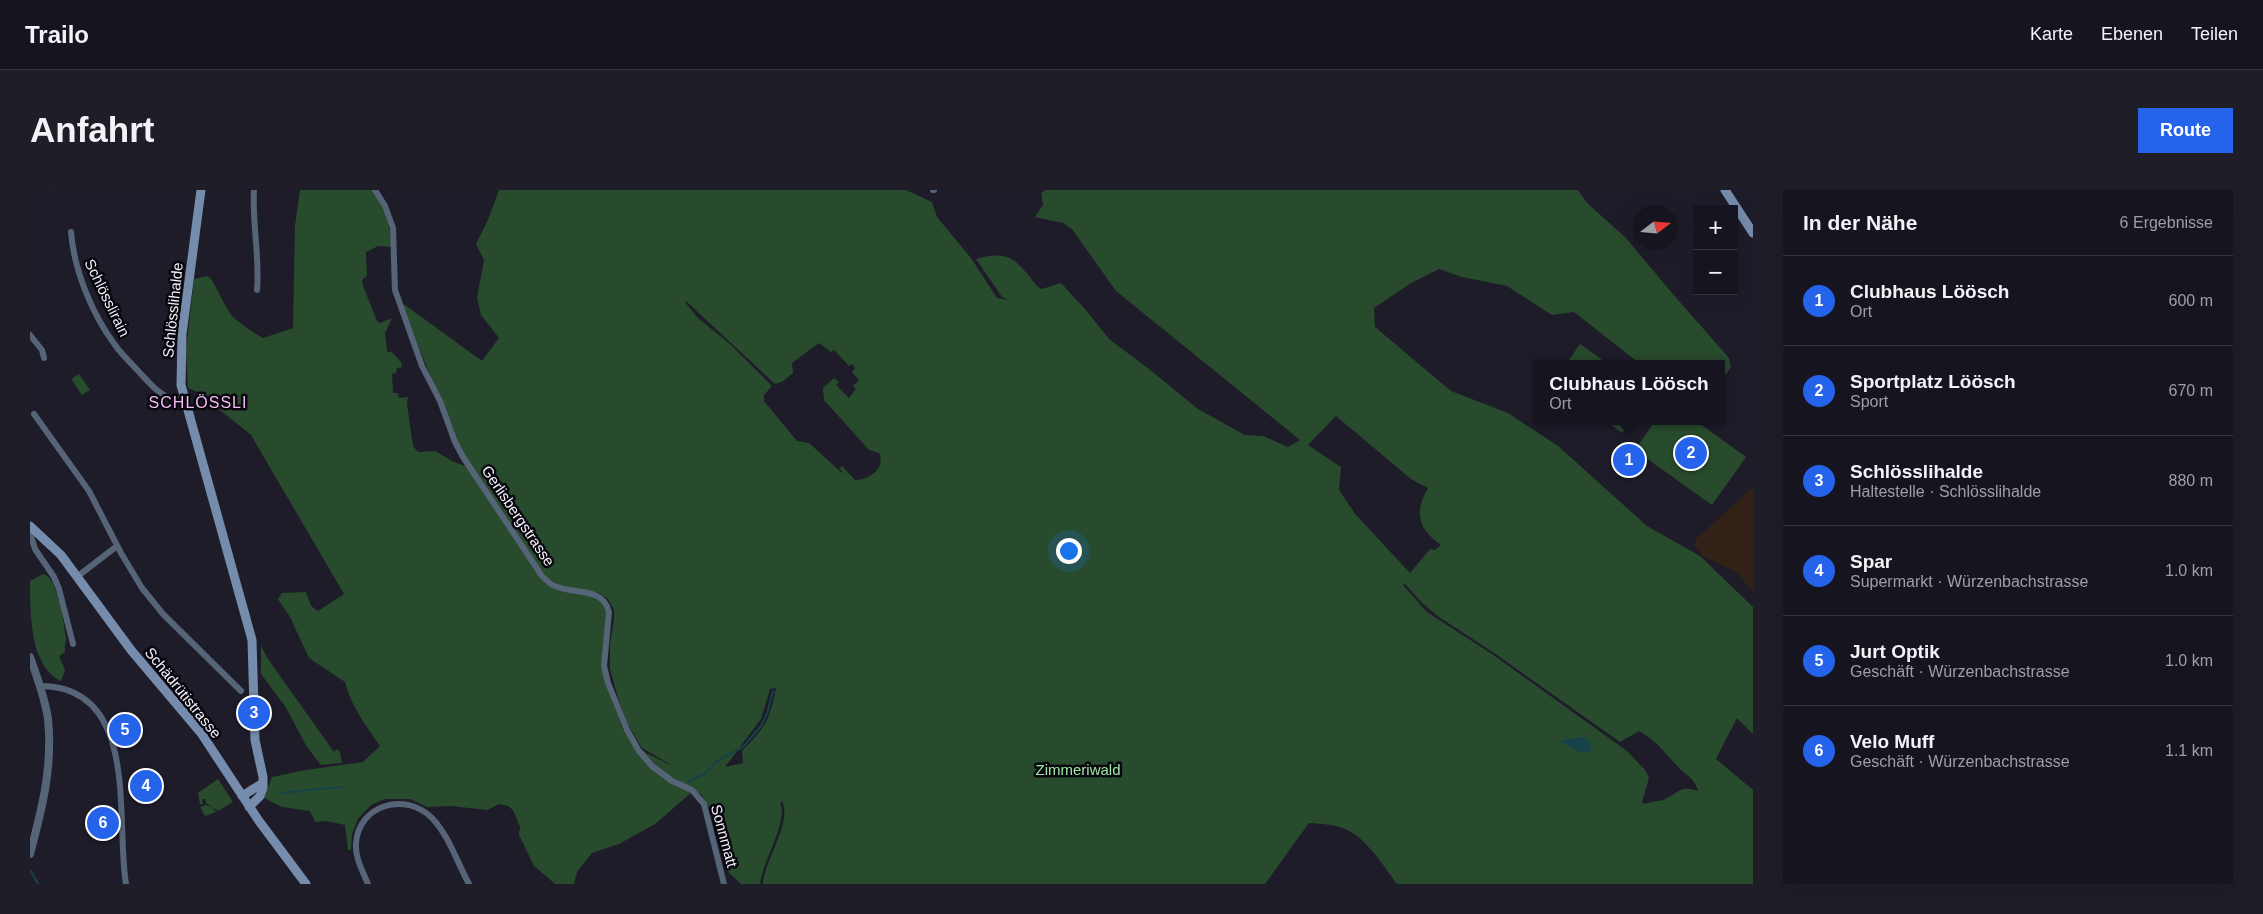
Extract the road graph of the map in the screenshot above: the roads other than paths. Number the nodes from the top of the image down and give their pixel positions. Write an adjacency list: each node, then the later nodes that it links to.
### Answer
1 (201, 190): 10 (main road, Schlösslihalde)
2 (254, 190): 7 (street)
3 (375, 190): 20 (street, Gerlisbergstrasse)
4 (1725, 190): 6 (main road)
5 (71, 232): 10 (street, Schlösslirain)
6 (1753, 233)
7 (258, 290)
8 (30, 335): 9 (street)
9 (44, 358)
10 (184, 400): 19 (main road, Schlösslihalde)
11 (34, 414): 13 (street)
12 (32, 528): 14 (main road, Schädrütistrasse); 15 (street)
13 (118, 546): 14 (street); 18 (street)
14 (78, 576): 21 (main road, Schädrütistrasse)
15 (73, 644)
16 (30, 657): 17 (street)
17 (40, 686): 23 (street); 24 (street)
18 (241, 691)
19 (263, 783): 21 (main road); 22 (main road)
20 (698, 795): 28 (street, Sonnmatt)
21 (242, 796): 22 (main road, Schädrütistrasse)
22 (249, 807): 25 (main road, Schädrütistrasse)
23 (30, 854)
24 (127, 884)
25 (306, 884)
26 (368, 884): 27 (street)
27 (469, 884)
28 (724, 884)

